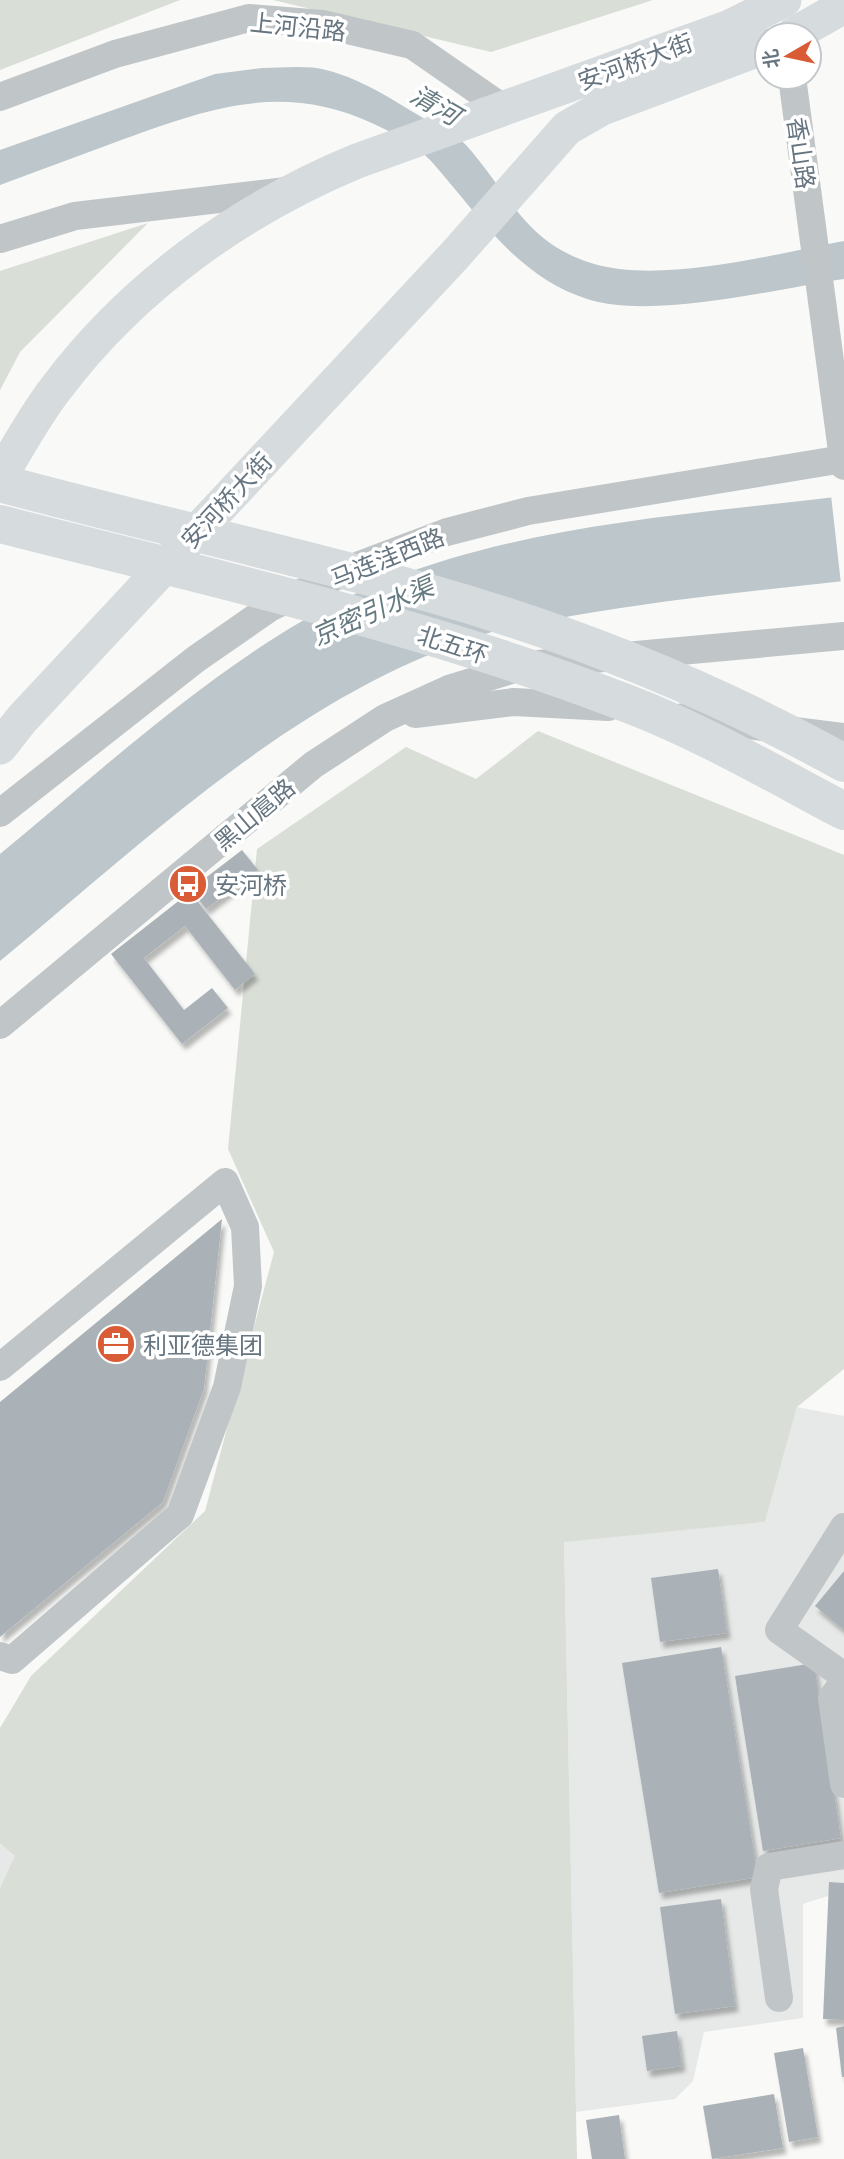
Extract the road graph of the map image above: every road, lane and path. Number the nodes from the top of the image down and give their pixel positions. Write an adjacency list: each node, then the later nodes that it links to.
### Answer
1 (844, 6): 3 (main road)
2 (784, 12): 7 (main road, 安河桥大街)
3 (818, 21)
4 (753, 51): 15 (main road, 安河桥大街)
5 (794, 91): 10 (street, 香山路)
6 (0, 97): 7 (street, 上河沿路)
7 (495, 110): 8 (main road, 安河桥大街)
8 (293, 191): 9 (street); 11 (main road)
9 (0, 239)
10 (844, 462): 22 (street, 马连洼西路)
11 (0, 477)
12 (0, 483): 20 (highway, 北五环)
13 (101, 520): 15 (street)
14 (0, 524): 21 (highway, 北五环)
15 (162, 570): 19 (main road, 安河桥大街)
16 (844, 636): 17 (street, 黑山扈路)
17 (384, 718): 18 (street); 23 (street, 黑山扈路)
18 (844, 737)
19 (0, 747)
20 (844, 763)
21 (844, 811)
22 (0, 813)
23 (0, 1025)
24 (0, 1367): 26 (street)
25 (844, 1527): 27 (street)
26 (0, 1656)
27 (844, 1676)
28 (844, 1682): 29 (street)
29 (844, 1784)
30 (844, 1855): 31 (street)
31 (779, 1998)

